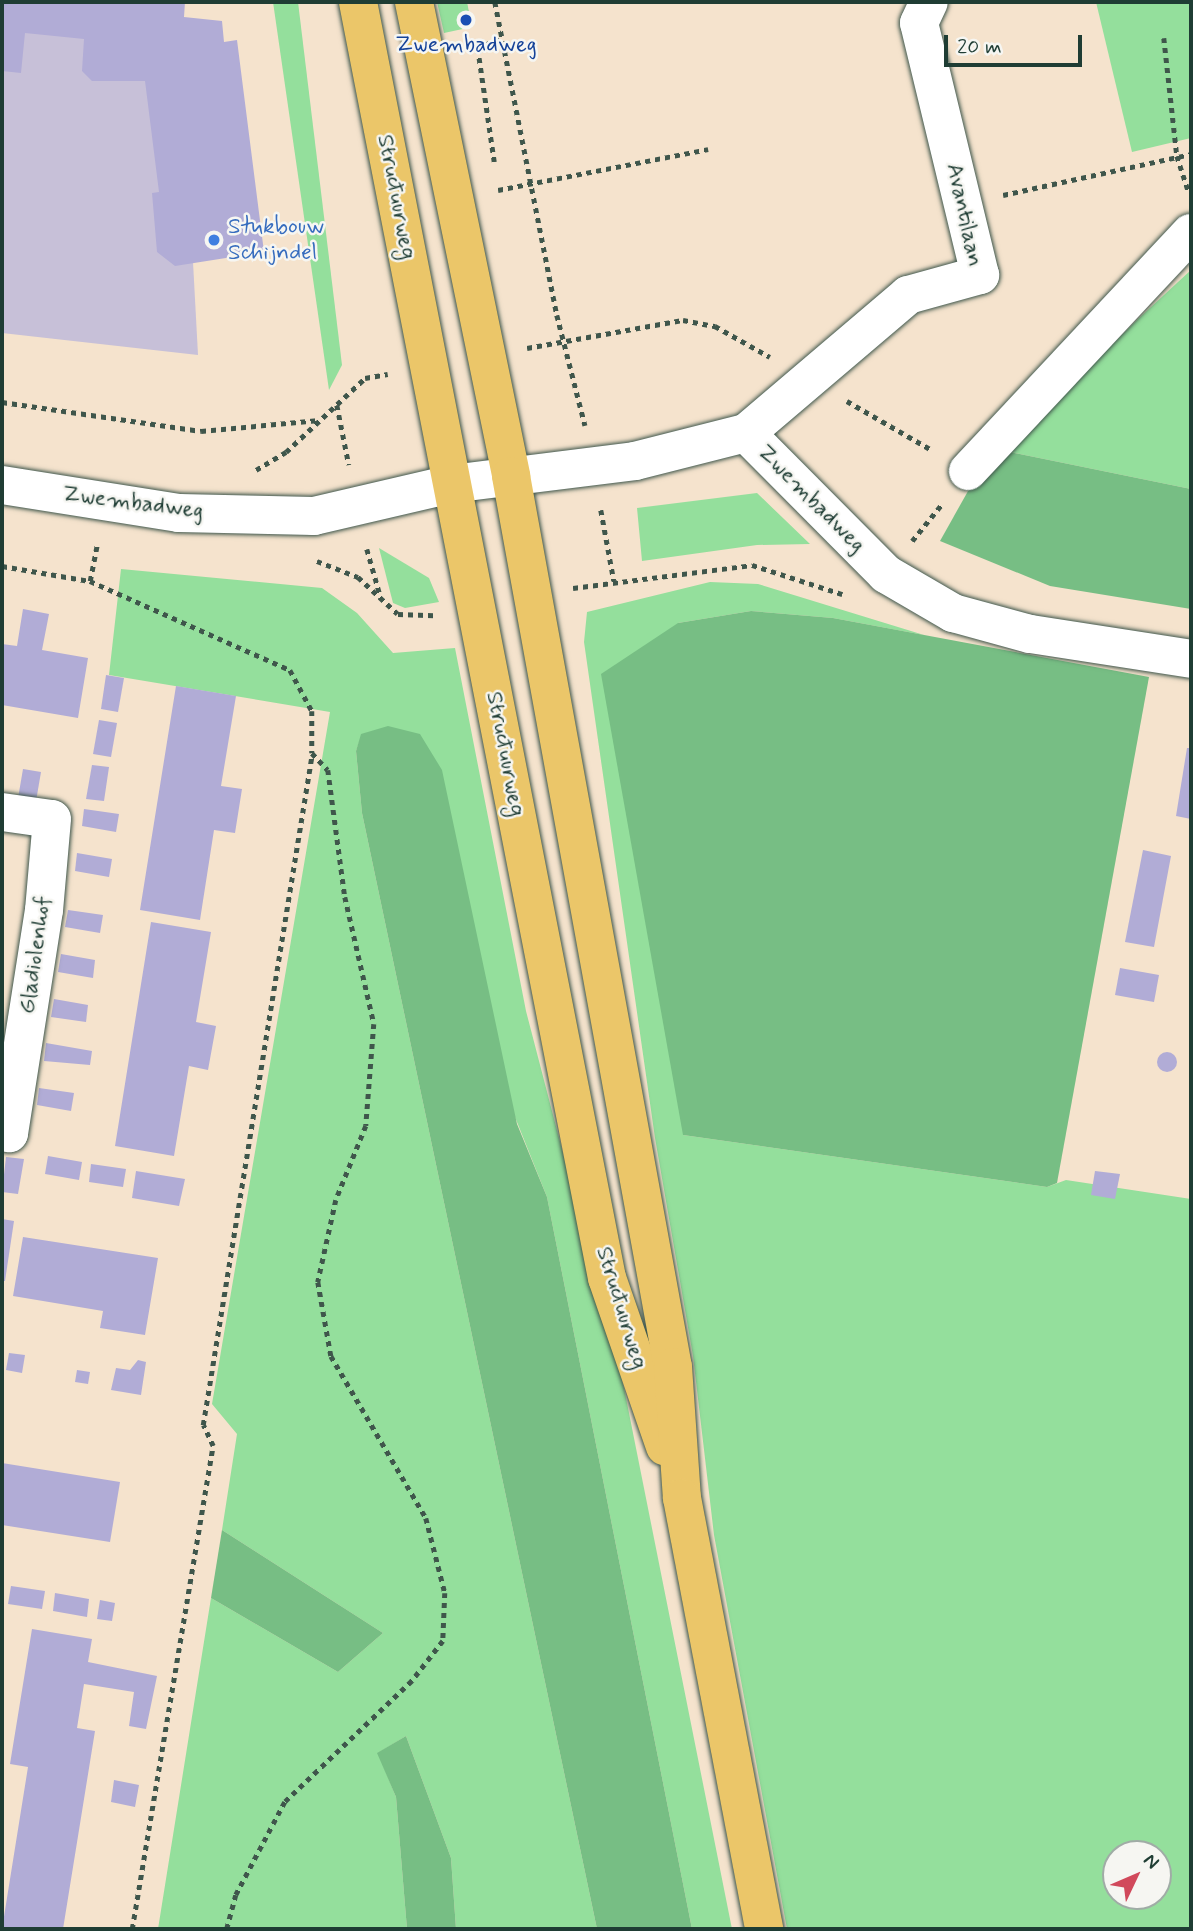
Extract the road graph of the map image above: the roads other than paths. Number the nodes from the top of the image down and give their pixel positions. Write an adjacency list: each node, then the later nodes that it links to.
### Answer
1 (358, 2): 8 (main road, Structuurweg)
2 (414, 2): 7 (main road, Structuurweg)
3 (929, 2): 5 (street, Avantilaan)
4 (1191, 233): 6 (street)
5 (746, 433): 7 (street, Zwembadweg); 10 (street, Zwembadweg)
6 (968, 471)
7 (511, 476): 8 (street, Zwembadweg); 13 (main road, Structuurweg)
8 (451, 484): 9 (street, Zwembadweg); 13 (main road, Structuurweg)
9 (2, 485)
10 (1191, 659)
11 (2, 812): 12 (street, Gladiolenhof)
12 (2, 1132)
13 (682, 1498): 14 (main road, Structuurweg)
14 (764, 1929)

